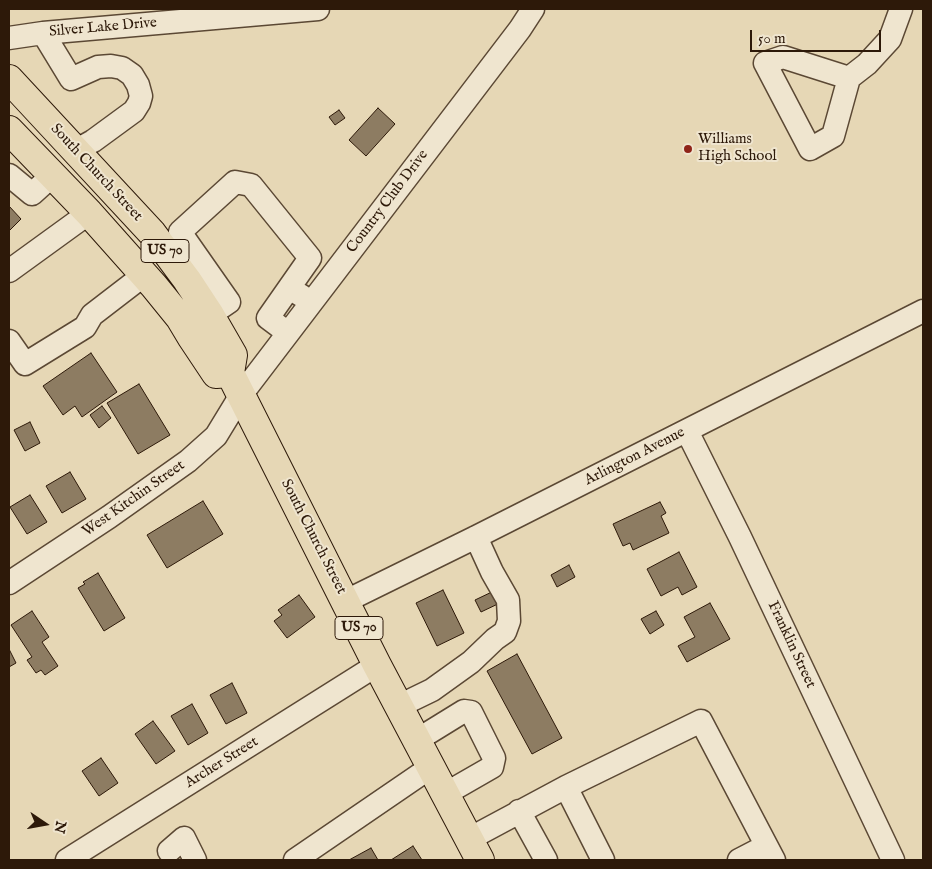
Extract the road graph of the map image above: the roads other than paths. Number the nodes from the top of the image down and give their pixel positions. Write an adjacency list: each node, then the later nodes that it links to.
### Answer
1 (318, 9): 4 (street, Silver Lake Drive)
2 (533, 9): 17 (street, Country Club Drive)
3 (902, 9): 6 (street)
4 (43, 33): 5 (street, Silver Lake Drive); 9 (street)
5 (9, 38)
6 (849, 78)
7 (9, 79): 9 (main road, South Church Street / US 70)
8 (17, 139): 10 (street); 11 (main road, US 70)
9 (75, 151): 13 (main road, South Church Street / US 70)
10 (9, 173): 11 (street)
11 (53, 175): 12 (main road, US 70)
12 (89, 213): 15 (street); 16 (main road, US 70)
13 (174, 244): 14 (street); 23 (main road, South Church Street / US 70)
14 (310, 258): 17 (street); 18 (street)
15 (9, 271)
16 (144, 275): 22 (street); 23 (main road, US 70)
17 (332, 275): 19 (street, Country Club Drive)
18 (289, 288): 19 (street); 21 (street)
19 (311, 303): 21 (street, Country Club Drive)
20 (923, 311): 24 (street, Arlington Avenue)
21 (288, 332): 23 (street, Country Club Drive)
22 (9, 340)
23 (236, 384): 26 (street, West Kitchin Street); 27 (main road, South Church Street / US 70)
24 (688, 431): 25 (street, Arlington Avenue); 44 (street, Franklin Street)
25 (476, 538): 27 (street, Arlington Avenue); 29 (street)
26 (9, 584)
27 (346, 601): 28 (main road, South Church Street / US 70)
28 (377, 665): 29 (main road, South Church Street / US 70); 38 (street, Archer Street)
29 (399, 706): 30 (main road, South Church Street / US 70)
30 (417, 740): 31 (main road, South Church Street / US 70); 33 (street)
31 (431, 767): 33 (main road, South Church Street / US 70); 40 (street)
32 (566, 786): 34 (street); 37 (street); 42 (street)
33 (445, 794): 35 (main road, South Church Street / US 70)
34 (519, 811): 35 (street); 41 (street)
35 (475, 849)
36 (169, 851): 39 (street)
37 (770, 853): 43 (street)
38 (67, 860)
39 (195, 860)
40 (296, 860)
41 (546, 860)
42 (603, 860)
43 (739, 860)
44 (893, 860)

